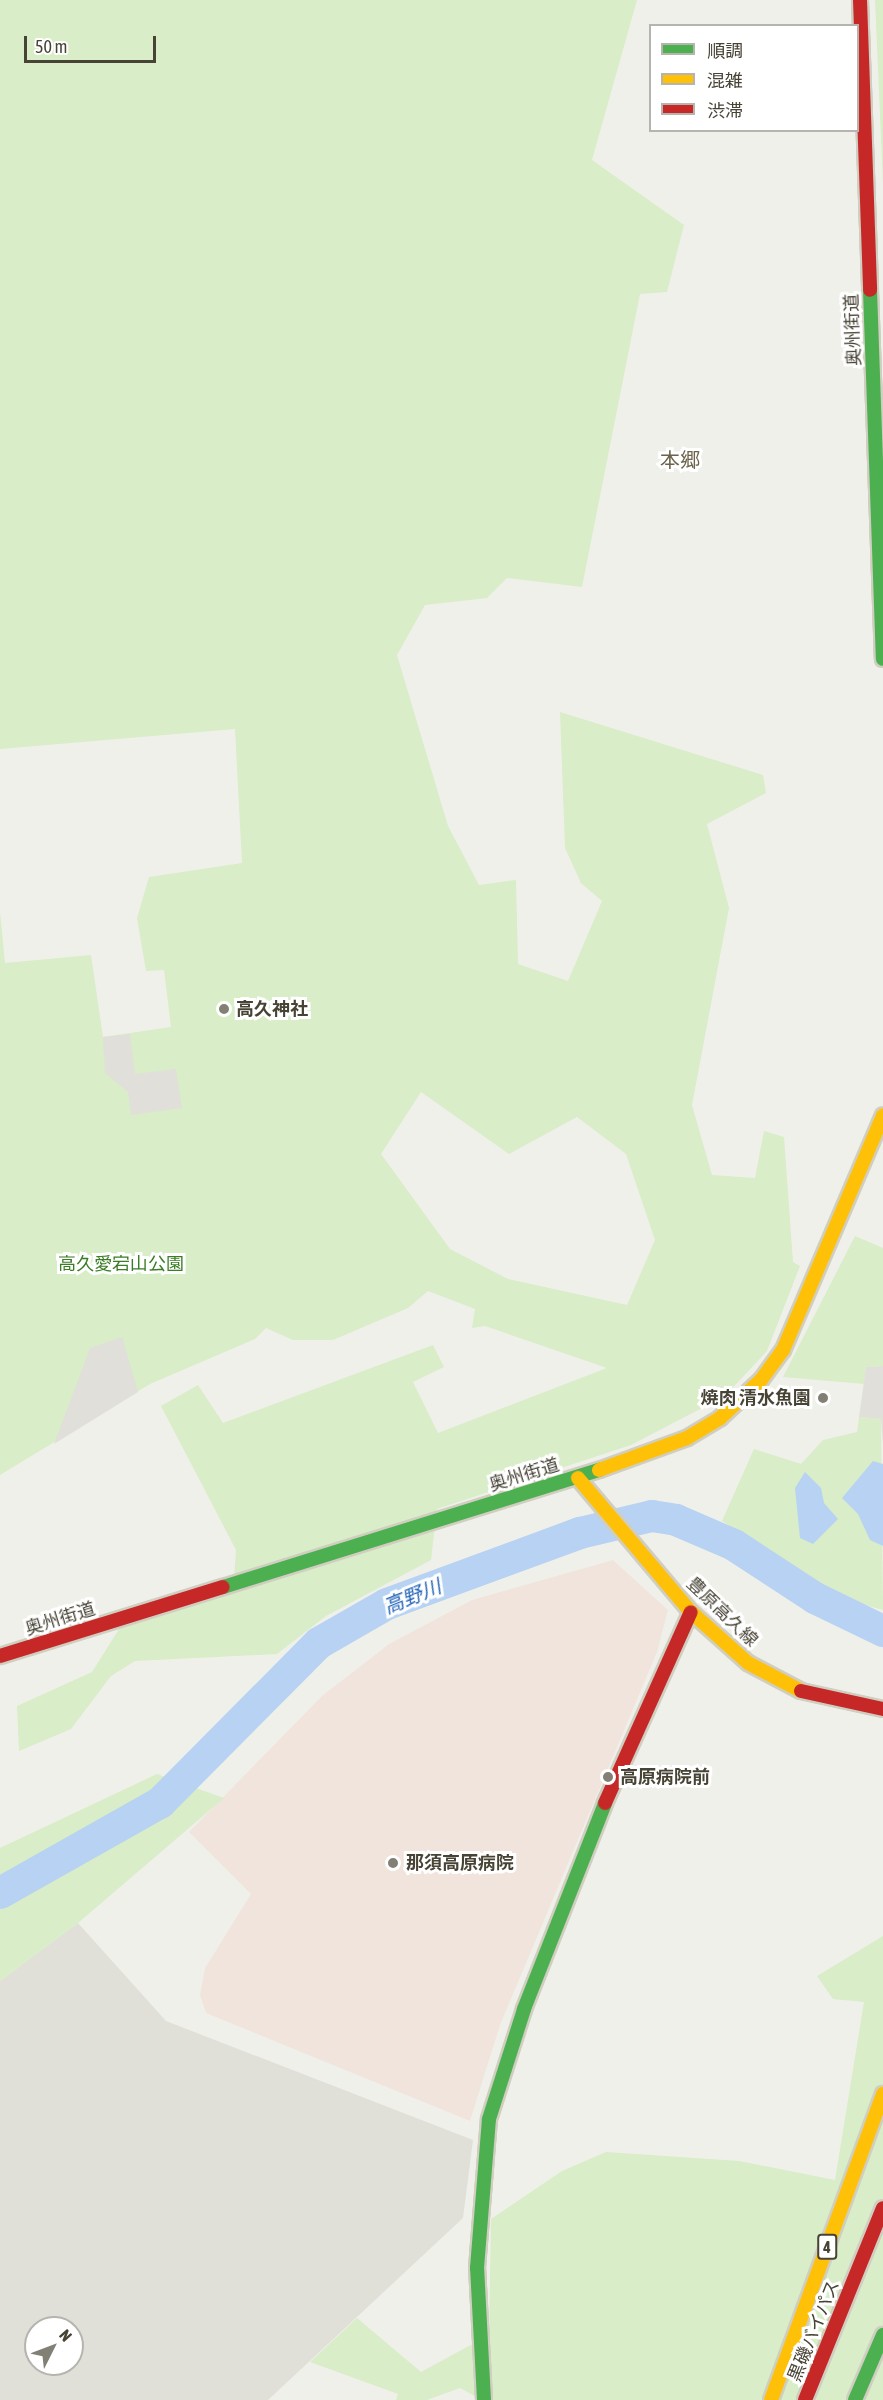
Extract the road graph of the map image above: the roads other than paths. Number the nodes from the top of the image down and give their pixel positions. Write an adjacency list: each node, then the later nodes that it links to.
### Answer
1 (861, 0): 2 (main road, 奥州街道)
2 (883, 659)
3 (883, 1115): 4 (main road, 奥州街道)
4 (578, 1478): 5 (main road, 豊原高久線); 6 (main road, 奥州街道)
5 (691, 1612): 7 (main road, 豊原高久線); 11 (main road)
6 (1, 1652)
7 (883, 1709)
8 (883, 2094): 12 (main road, 4)
9 (883, 2208): 13 (main road, 黒磯バイパス / 4)
10 (883, 2335): 14 (main road)
11 (484, 2400)
12 (771, 2400)
13 (805, 2400)
14 (855, 2400)

